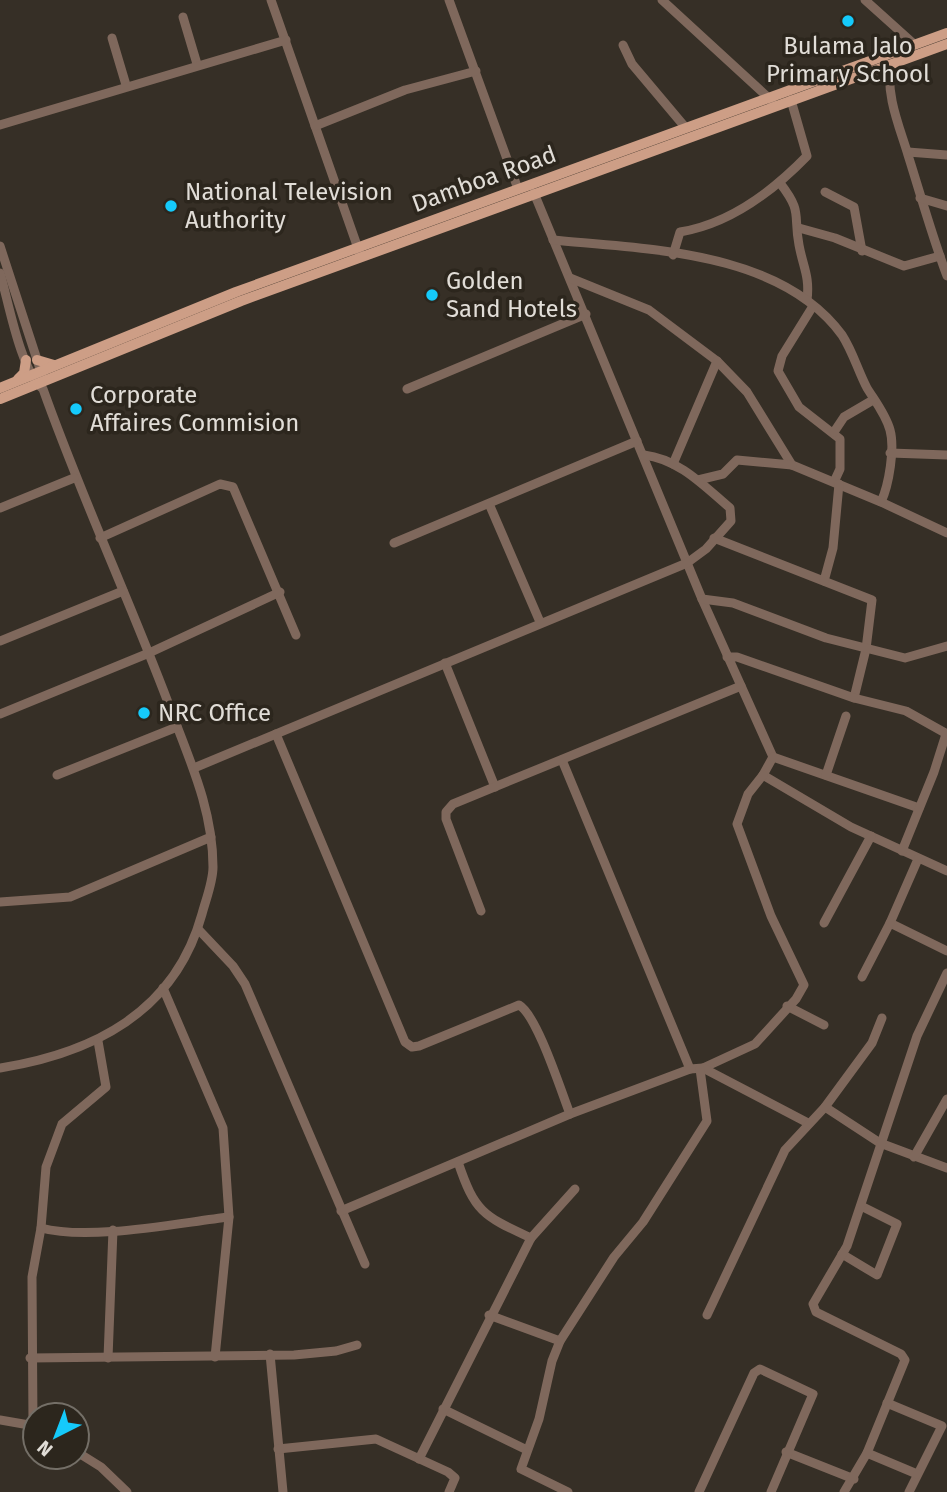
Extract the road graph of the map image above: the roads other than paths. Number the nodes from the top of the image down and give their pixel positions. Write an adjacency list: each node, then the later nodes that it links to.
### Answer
1 (271, 0): 8 (street)
2 (450, 0): 14 (street)
3 (663, 0): 17 (street)
4 (865, 0): 9 (street)
5 (183, 17): 12 (street)
6 (947, 33): 9 (main road, Damboa Road)
7 (112, 37): 15 (street)
8 (286, 40): 12 (street); 19 (street)
9 (914, 44): 17 (main road, Damboa Road)
10 (947, 44): 13 (main road, Damboa Road)
11 (622, 45): 20 (street)
12 (197, 64): 15 (street)
13 (891, 64): 16 (main road, Damboa Road); 21 (street)
14 (476, 71): 19 (street); 24 (street)
15 (126, 85): 18 (street)
16 (791, 100): 17 (main road, Damboa Road); 23 (street)
17 (772, 101): 20 (main road, Damboa Road); 26 (main road, Damboa Road)
18 (0, 125)
19 (316, 126): 33 (street)
20 (685, 127): 24 (main road, Damboa Road)
21 (908, 152): 22 (street); 27 (street)
22 (947, 155)
23 (780, 183): 29 (street); 34 (street)
24 (519, 188): 33 (main road, Damboa Road)
25 (825, 192): 32 (street)
26 (534, 193): 30 (street); 33 (main road, Damboa Road)
27 (920, 198): 28 (street); 35 (street)
28 (947, 206)
29 (799, 228): 32 (street); 39 (street)
30 (553, 240): 34 (street); 38 (street)
31 (0, 246): 41 (street)
32 (862, 251): 35 (street)
33 (360, 253): 43 (main road, Damboa Road); 44 (main road, Damboa Road)
34 (674, 255): 39 (street)
35 (940, 256): 37 (street)
36 (0, 273): 41 (street)
37 (947, 276)
38 (570, 278): 40 (street); 42 (street)
39 (810, 303): 49 (street); 50 (street)
40 (586, 314): 47 (street); 51 (street)
41 (31, 360): 43 (main road); 44 (street); 45 (main road)
42 (717, 361): 55 (street); 56 (street)
43 (61, 364): 44 (main road, Damboa Road)
44 (40, 380): 45 (main road, Damboa Road); 48 (main road, Damboa Road); 57 (street)
45 (15, 382): 46 (main road, Damboa Road)
46 (0, 388)
47 (407, 389)
48 (0, 399)
49 (873, 400): 50 (street); 52 (street)
50 (834, 432): 59 (street)
51 (638, 442): 53 (street); 61 (street)
52 (890, 453): 54 (street); 60 (street)
53 (643, 455): 55 (street); 67 (street)
54 (947, 455)
55 (673, 464): 58 (street)
56 (792, 465): 58 (street); 59 (street)
57 (74, 478): 62 (street); 64 (street)
58 (698, 480): 65 (street)
59 (836, 483): 60 (street); 68 (street)
60 (881, 502): 63 (street)
61 (489, 506): 66 (street); 72 (street)
62 (0, 508)
63 (947, 533)
64 (100, 538): 69 (street); 70 (street)
65 (714, 538): 67 (street); 68 (street)
66 (394, 543)
67 (687, 563): 71 (street); 72 (street)
68 (824, 581): 76 (street)
69 (123, 591): 74 (street); 77 (street)
70 (280, 592): 73 (street); 77 (street)
71 (702, 599): 76 (street); 78 (street)
72 (540, 622): 79 (street)
73 (296, 635)
74 (0, 641)
75 (947, 646): 76 (street)
76 (866, 649): 81 (street)
77 (149, 653): 82 (street); 84 (street)
78 (727, 657): 80 (street); 81 (street)
79 (445, 663): 85 (street); 93 (street)
80 (741, 685): 87 (street); 88 (street)
81 (854, 698): 86 (street)
82 (0, 714)
83 (846, 716): 92 (street)
84 (177, 727): 89 (street); 90 (street)
85 (276, 734): 89 (street); 117 (street)
86 (946, 734): 94 (street)
87 (773, 757): 91 (street); 92 (street)
88 (562, 760): 93 (street); 114 (street)
89 (194, 768): 95 (street)
90 (57, 775)
91 (763, 775): 96 (street); 109 (street)
92 (826, 775): 94 (street)
93 (495, 787): 101 (street)
94 (919, 808): 97 (street)
95 (211, 836): 100 (street); 104 (street)
96 (871, 836): 97 (street); 102 (street)
97 (902, 851): 98 (street)
98 (918, 859): 99 (street); 103 (street)
99 (947, 871)
100 (0, 902)
101 (481, 911)
102 (824, 923)
103 (890, 923): 105 (street); 107 (street)
104 (198, 929): 108 (street); 125 (street)
105 (947, 951)
106 (947, 972): 119 (street)
107 (862, 977)
108 (163, 988): 112 (street); 126 (street)
109 (788, 1006): 111 (street); 114 (street)
110 (883, 1018): 116 (street)
111 (824, 1024)
112 (98, 1041): 113 (street); 127 (street)
113 (0, 1068)
114 (698, 1069): 117 (street); 118 (street); 134 (street)
115 (947, 1099): 120 (street)
116 (825, 1107): 118 (street); 119 (street)
117 (570, 1114): 121 (street)
118 (808, 1123): 133 (street)
119 (880, 1143): 120 (street); 124 (street)
120 (914, 1157): 122 (street)
121 (458, 1162): 125 (street); 129 (street)
122 (947, 1168)
123 (575, 1189): 129 (street)
124 (861, 1206): 130 (street); 130 (street)
125 (341, 1211): 131 (street)
126 (229, 1217): 128 (street); 137 (street)
127 (41, 1228): 128 (street); 138 (street)
128 (113, 1230): 139 (street)
129 (531, 1238): 132 (street)
130 (842, 1254): 141 (street)
131 (365, 1264)
132 (489, 1315): 134 (street); 142 (street)
133 (707, 1315)
134 (560, 1342): 146 (street)
135 (357, 1345): 136 (street)
136 (270, 1354): 137 (street); 145 (street)
137 (215, 1357): 139 (street)
138 (30, 1358): 139 (street); 140 (street)
139 (108, 1358)
140 (33, 1401)
141 (887, 1403): 148 (street); 151 (street)
142 (443, 1409): 146 (street); 149 (street)
143 (0, 1420): 144 (street)
144 (21, 1423)
145 (278, 1448): 149 (street); 154 (street)
146 (527, 1450): 156 (street)
147 (786, 1452): 152 (street); 157 (street); 158 (street)
148 (867, 1453): 151 (street); 152 (street)
149 (419, 1458): 155 (street)
150 (91, 1461): 153 (street)
151 (917, 1474): 160 (street)
152 (854, 1479): 159 (street)
153 (127, 1492)
154 (283, 1492)
155 (449, 1492)
156 (568, 1492)
157 (699, 1492)
158 (771, 1492)
159 (845, 1492)
160 (909, 1492)

